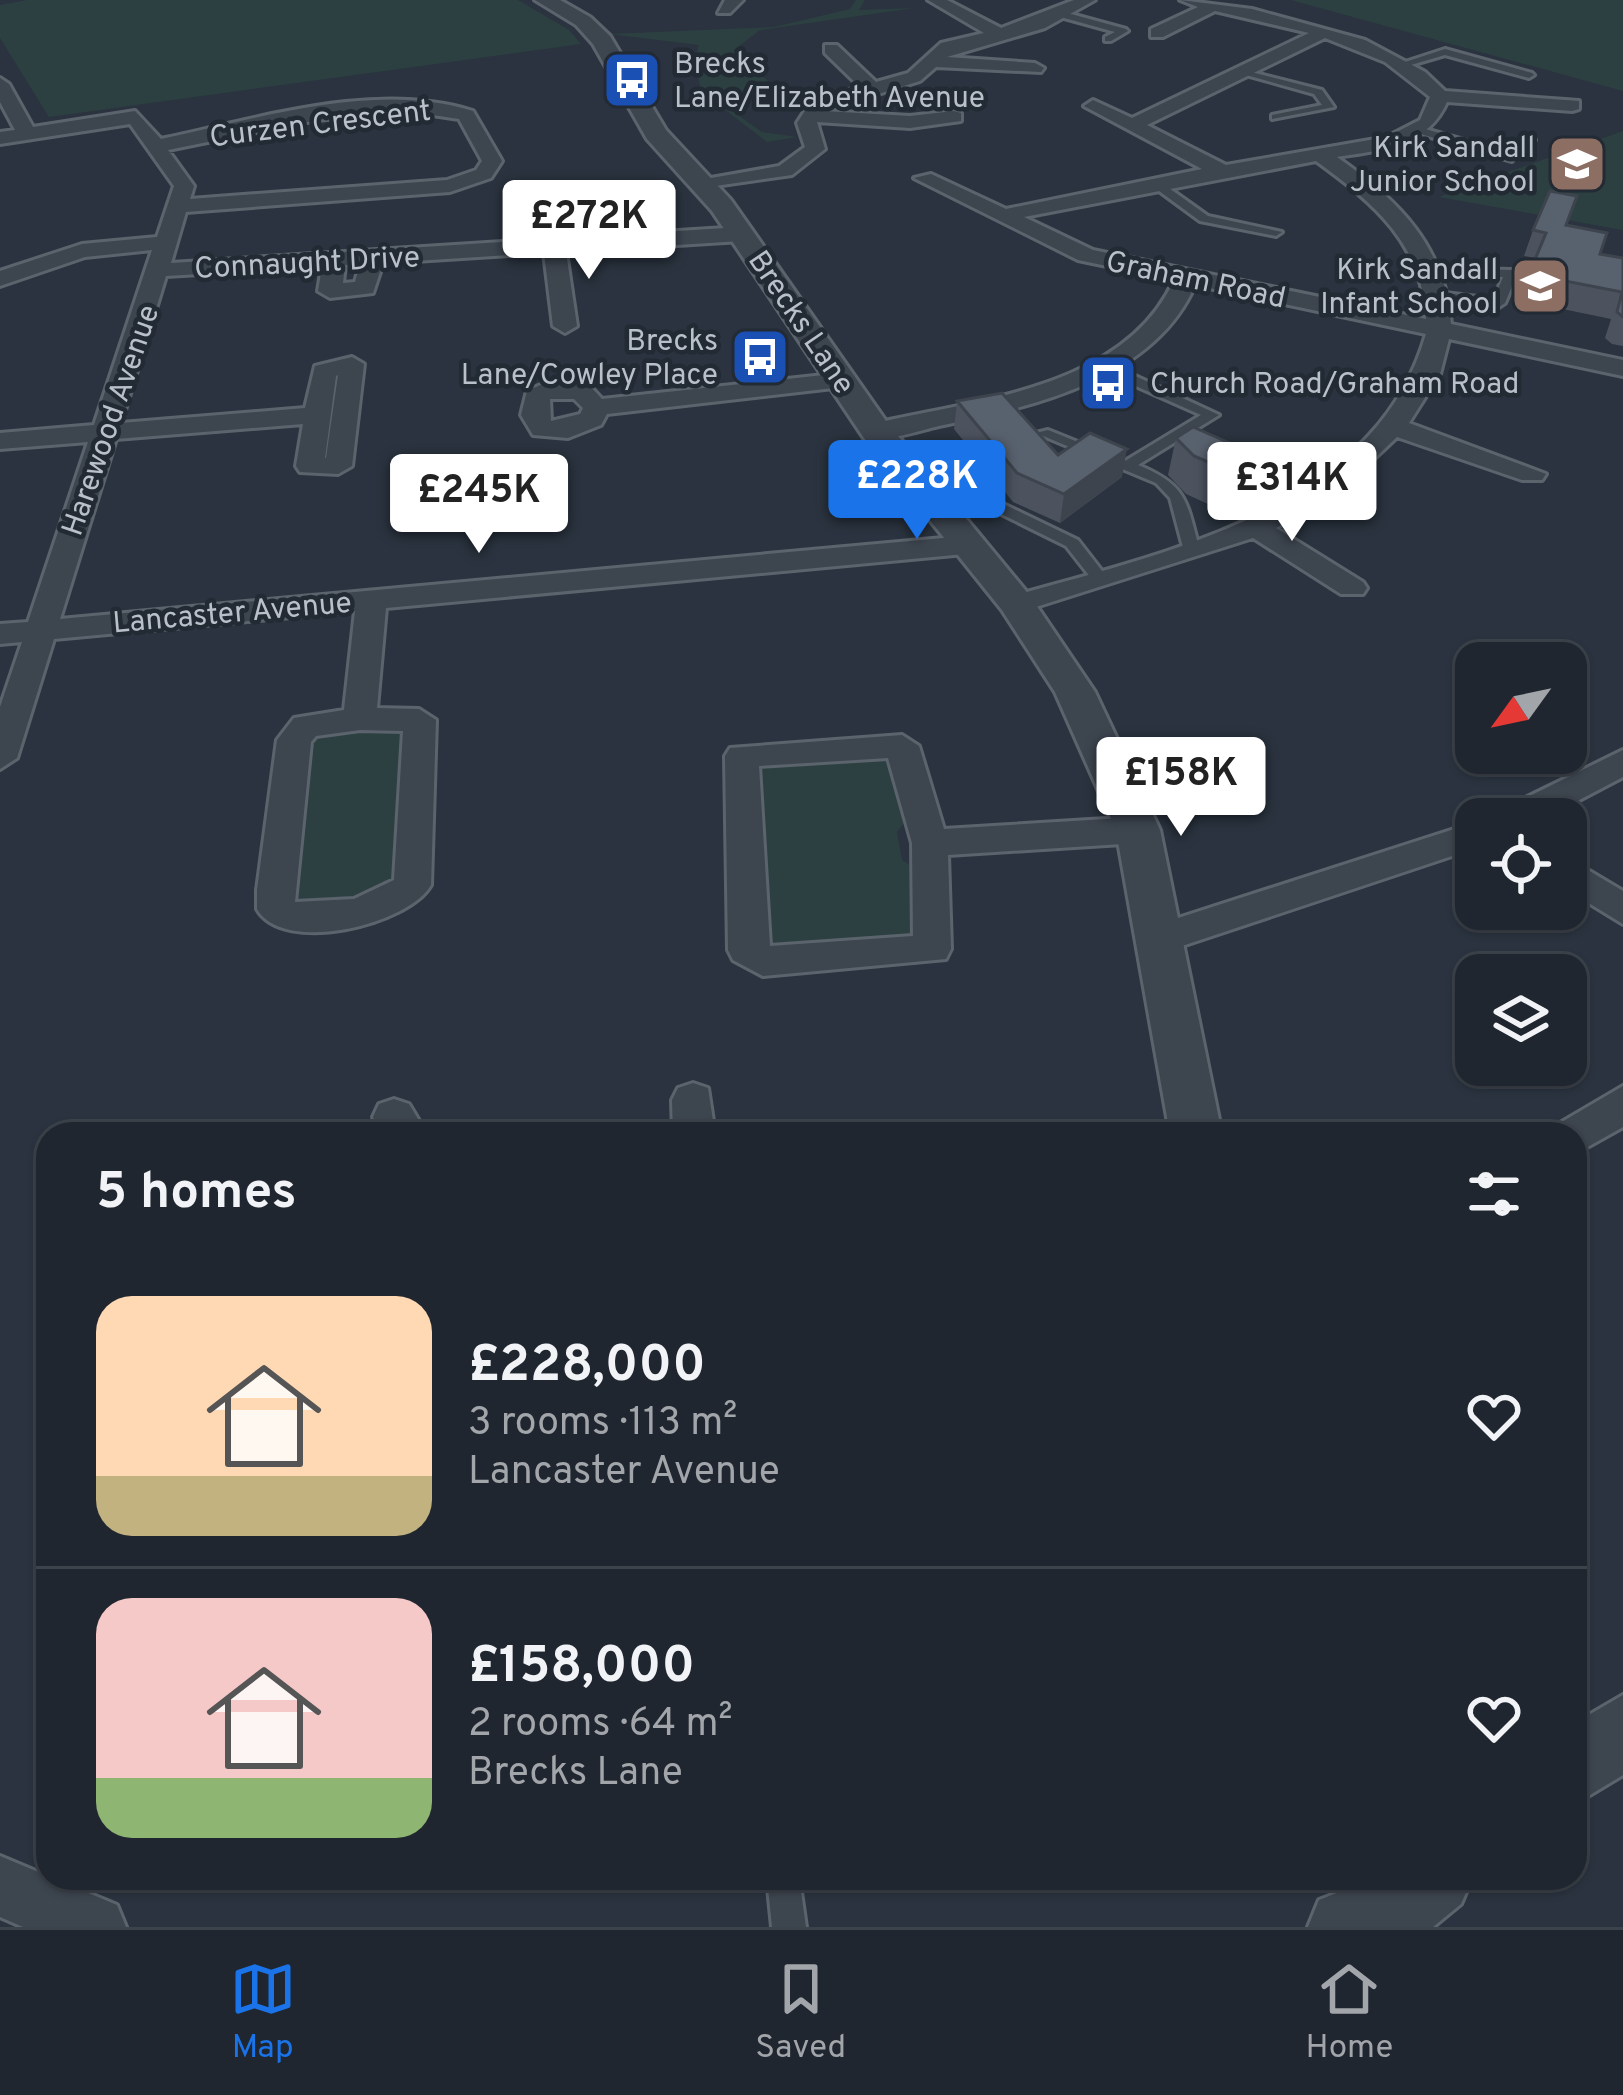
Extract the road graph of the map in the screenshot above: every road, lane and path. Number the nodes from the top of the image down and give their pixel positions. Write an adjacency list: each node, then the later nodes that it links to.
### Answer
1 (545, 0): 37 (street, Brecks Lane)
2 (1087, 0): 6 (street)
3 (1188, 0): 5 (street)
4 (936, 1): 8 (street)
5 (1213, 6): 7 (street); 9 (street)
6 (1060, 14): 8 (street); 10 (lane)
7 (1157, 33)
8 (999, 34): 12 (street)
9 (1319, 35): 13 (street); 15 (street)
10 (1108, 39)
11 (855, 46): 18 (street)
12 (933, 61): 14 (street); 18 (street)
13 (1404, 64): 16 (lane); 19 (street)
14 (1034, 68)
15 (1242, 71): 24 (lane); 25 (street)
16 (1529, 75)
17 (0, 84): 27 (street)
18 (871, 87): 22 (street)
19 (1440, 96): 20 (street); 26 (street)
20 (1572, 105)
21 (1093, 106): 25 (street)
22 (809, 116): 23 (street); 37 (street)
23 (954, 117)
24 (1276, 117)
25 (1134, 124): 34 (street)
26 (1418, 130): 31 (lane); 32 (street)
27 (26, 133): 28 (street); 30 (street)
28 (0, 138)
29 (1531, 140): 31 (lane)
30 (158, 146): 38 (street); 38 (street, Curzen Crescent)
31 (1495, 153): 33 (lane)
32 (1321, 155): 34 (street); 45 (street)
33 (1512, 158)
34 (1225, 172): 36 (street)
35 (924, 178): 39 (street, Graham Road)
36 (1155, 183): 39 (street); 40 (lane)
37 (701, 184): 41 (street, Brecks Lane)
38 (181, 206): 42 (street, Harewood Avenue)
39 (1000, 217): 46 (street, Graham Road)
40 (1276, 232)
41 (741, 233): 43 (street, Connaught Drive); 53 (street, Brecks Lane)
42 (168, 242): 44 (street, Harewood Avenue); 47 (street)
43 (554, 247): 44 (street, Connaught Drive); 49 (street)
44 (161, 271): 57 (street, Harewood Avenue)
45 (1430, 272): 48 (street); 48 (lane)
46 (1187, 276): 50 (street, Graham Road); 51 (street)
47 (0, 279)
48 (1437, 296): 50 (street)
49 (565, 326)
50 (1444, 331): 52 (street, Graham Road); 56 (street)
51 (1098, 364): 60 (street); 61 (lane)
52 (1623, 368)
53 (842, 381): 54 (street); 60 (street, Brecks Lane)
54 (596, 406)
55 (317, 415): 57 (street)
56 (1395, 427): 62 (street); 63 (street)
57 (105, 433): 59 (street); 70 (street, Harewood Avenue)
58 (1043, 433): 61 (lane)
59 (0, 442)
60 (885, 443): 64 (street, Brecks Lane); 66 (lane)
61 (1128, 465): 65 (lane)
62 (1532, 474)
63 (1255, 527): 65 (street); 67 (street)
64 (965, 545): 68 (street, Lancaster Avenue); 69 (street, Brecks Lane)
65 (1192, 551): 66 (street)
66 (1101, 580): 69 (street)
67 (1352, 587)
68 (371, 600): 70 (street, Lancaster Avenue); 72 (street)
69 (1017, 604): 76 (street, Brecks Lane)
70 (40, 630): 71 (street, Lancaster Avenue); 73 (street, Harewood Avenue)
71 (0, 634)
72 (360, 719): 72 (street)
73 (0, 758)
74 (1623, 762): 75 (street)
75 (1554, 798)
76 (1138, 830): 78 (street); 81 (street, Brecks Lane)
77 (1455, 842): 81 (street)
78 (930, 843): 78 (street)
79 (1587, 885): 80 (street)
80 (1623, 910)
81 (1158, 939): 83 (street, Brecks Lane)
82 (1623, 1104): 84 (street)
83 (1194, 1122)
84 (1587, 1128)
85 (1623, 1730): 86 (street)
86 (1587, 1758)
87 (0, 1886): 89 (street)
88 (784, 1890): 90 (lane)
89 (95, 1927)
90 (789, 1927)

